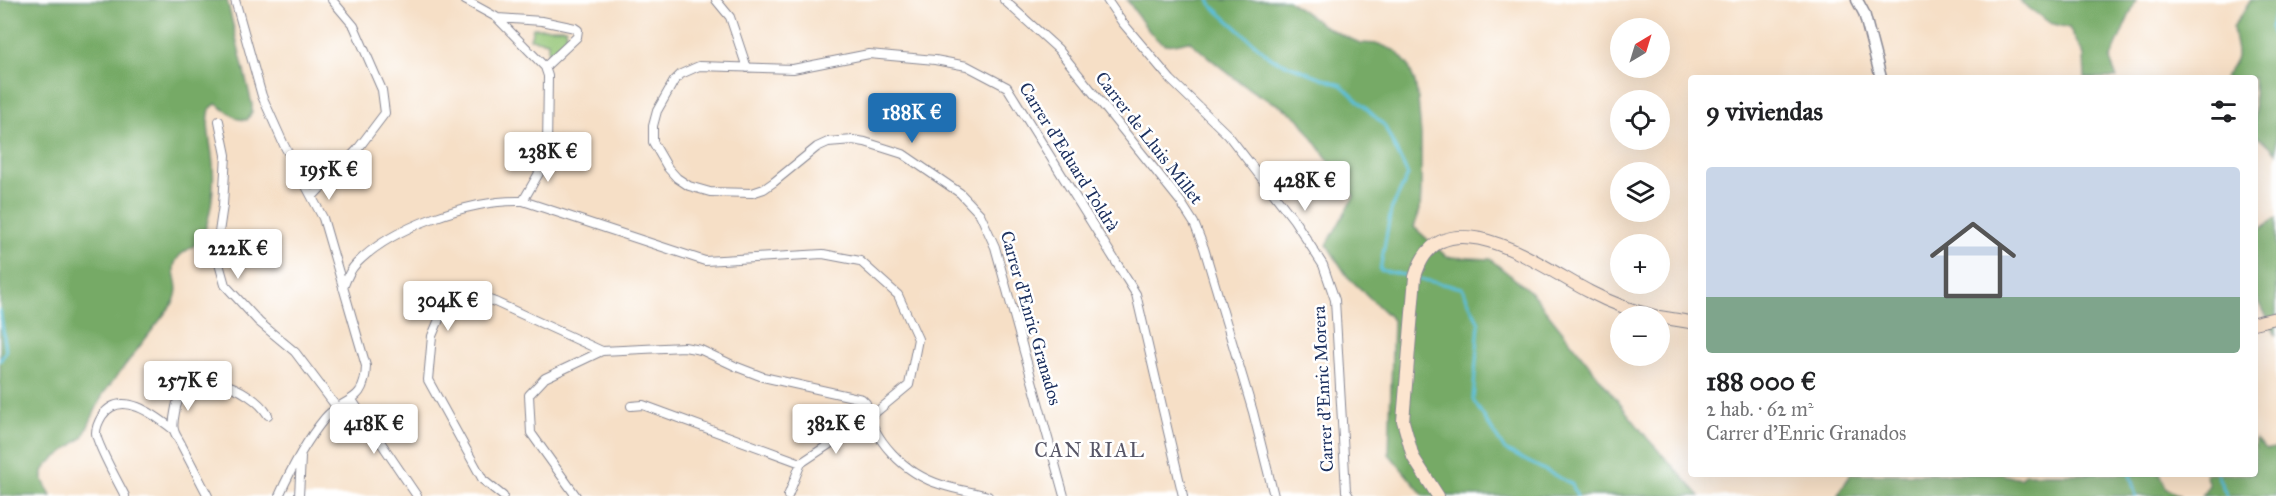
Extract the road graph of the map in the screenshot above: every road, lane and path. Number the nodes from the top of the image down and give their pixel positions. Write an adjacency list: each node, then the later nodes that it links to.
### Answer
1 (235, 0): 13 (street)
2 (333, 0): 13 (street)
3 (465, 0): 8 (street)
4 (716, 0): 10 (street)
5 (1004, 0): 41 (street, Carrer de Lluis Millet)
6 (1107, 0): 42 (street, Carrer d'Enric Morera)
7 (1857, 0): 11 (street)
8 (496, 18): 9 (street); 9 (street)
9 (545, 67): 14 (street)
10 (747, 68): 39 (street, Carrer d'Enric Granados); 40 (street, Carrer d'Eduard Toldrà)
11 (1880, 75)
12 (219, 121): 24 (street)
13 (312, 197): 15 (street)
14 (524, 201): 15 (street); 26 (street)
15 (343, 289): 22 (street)
16 (1618, 306): 43 (main road)
17 (2276, 318): 20 (main road)
18 (1670, 319): 19 (main road)
19 (1688, 322)
20 (2258, 322)
21 (602, 351): 26 (street); 35 (street); 36 (street)
22 (352, 400): 24 (street); 34 (street)
23 (631, 406): 29 (street)
24 (338, 409): 28 (street)
25 (268, 415): 27 (street)
26 (869, 418): 29 (street); 38 (street)
27 (174, 430): 30 (street); 31 (street)
28 (301, 454): 32 (street); 33 (street)
29 (801, 463): 37 (street)
30 (125, 496)
31 (208, 496)
32 (279, 496)
33 (299, 496)
34 (417, 496)
35 (503, 496)
36 (576, 496)
37 (788, 496)
38 (988, 496)
39 (1064, 496)
40 (1183, 496)
41 (1274, 496)
42 (1349, 496)
43 (1438, 496)

